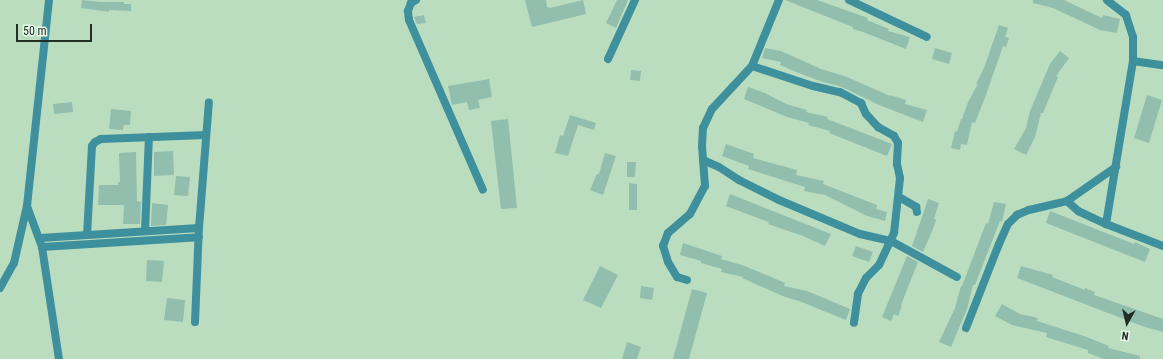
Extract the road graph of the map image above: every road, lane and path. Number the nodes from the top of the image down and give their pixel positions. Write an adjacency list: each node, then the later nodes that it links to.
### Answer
1 (49, 0): 20 (street)
2 (416, 0): 17 (street)
3 (635, 0): 8 (street)
4 (779, 0): 11 (street)
5 (849, 0): 7 (street)
6 (1106, 0): 9 (street)
7 (927, 37)
8 (608, 59)
9 (1133, 61): 10 (street); 16 (street)
10 (1163, 65)
11 (752, 66): 15 (street); 18 (street)
12 (209, 102): 13 (street)
13 (206, 135): 14 (street); 23 (street)
14 (149, 137): 24 (street); 25 (street)
15 (703, 160): 28 (street); 32 (street)
16 (1116, 167): 19 (street); 22 (street)
17 (483, 190)
18 (899, 196): 21 (street); 28 (street)
19 (1067, 201): 22 (street); 36 (street)
20 (27, 206): 27 (street); 33 (street)
21 (917, 212)
22 (1106, 224): 29 (street)
23 (199, 228): 24 (street); 26 (street)
24 (145, 231): 25 (street)
25 (87, 235): 27 (street)
26 (199, 237): 30 (street); 34 (street)
27 (40, 238): 30 (street)
28 (891, 241): 31 (street); 35 (street)
29 (1163, 246)
30 (42, 247): 37 (street)
31 (957, 277)
32 (687, 280)
33 (0, 288)
34 (196, 322)
35 (854, 323)
36 (966, 328)
37 (59, 359)

